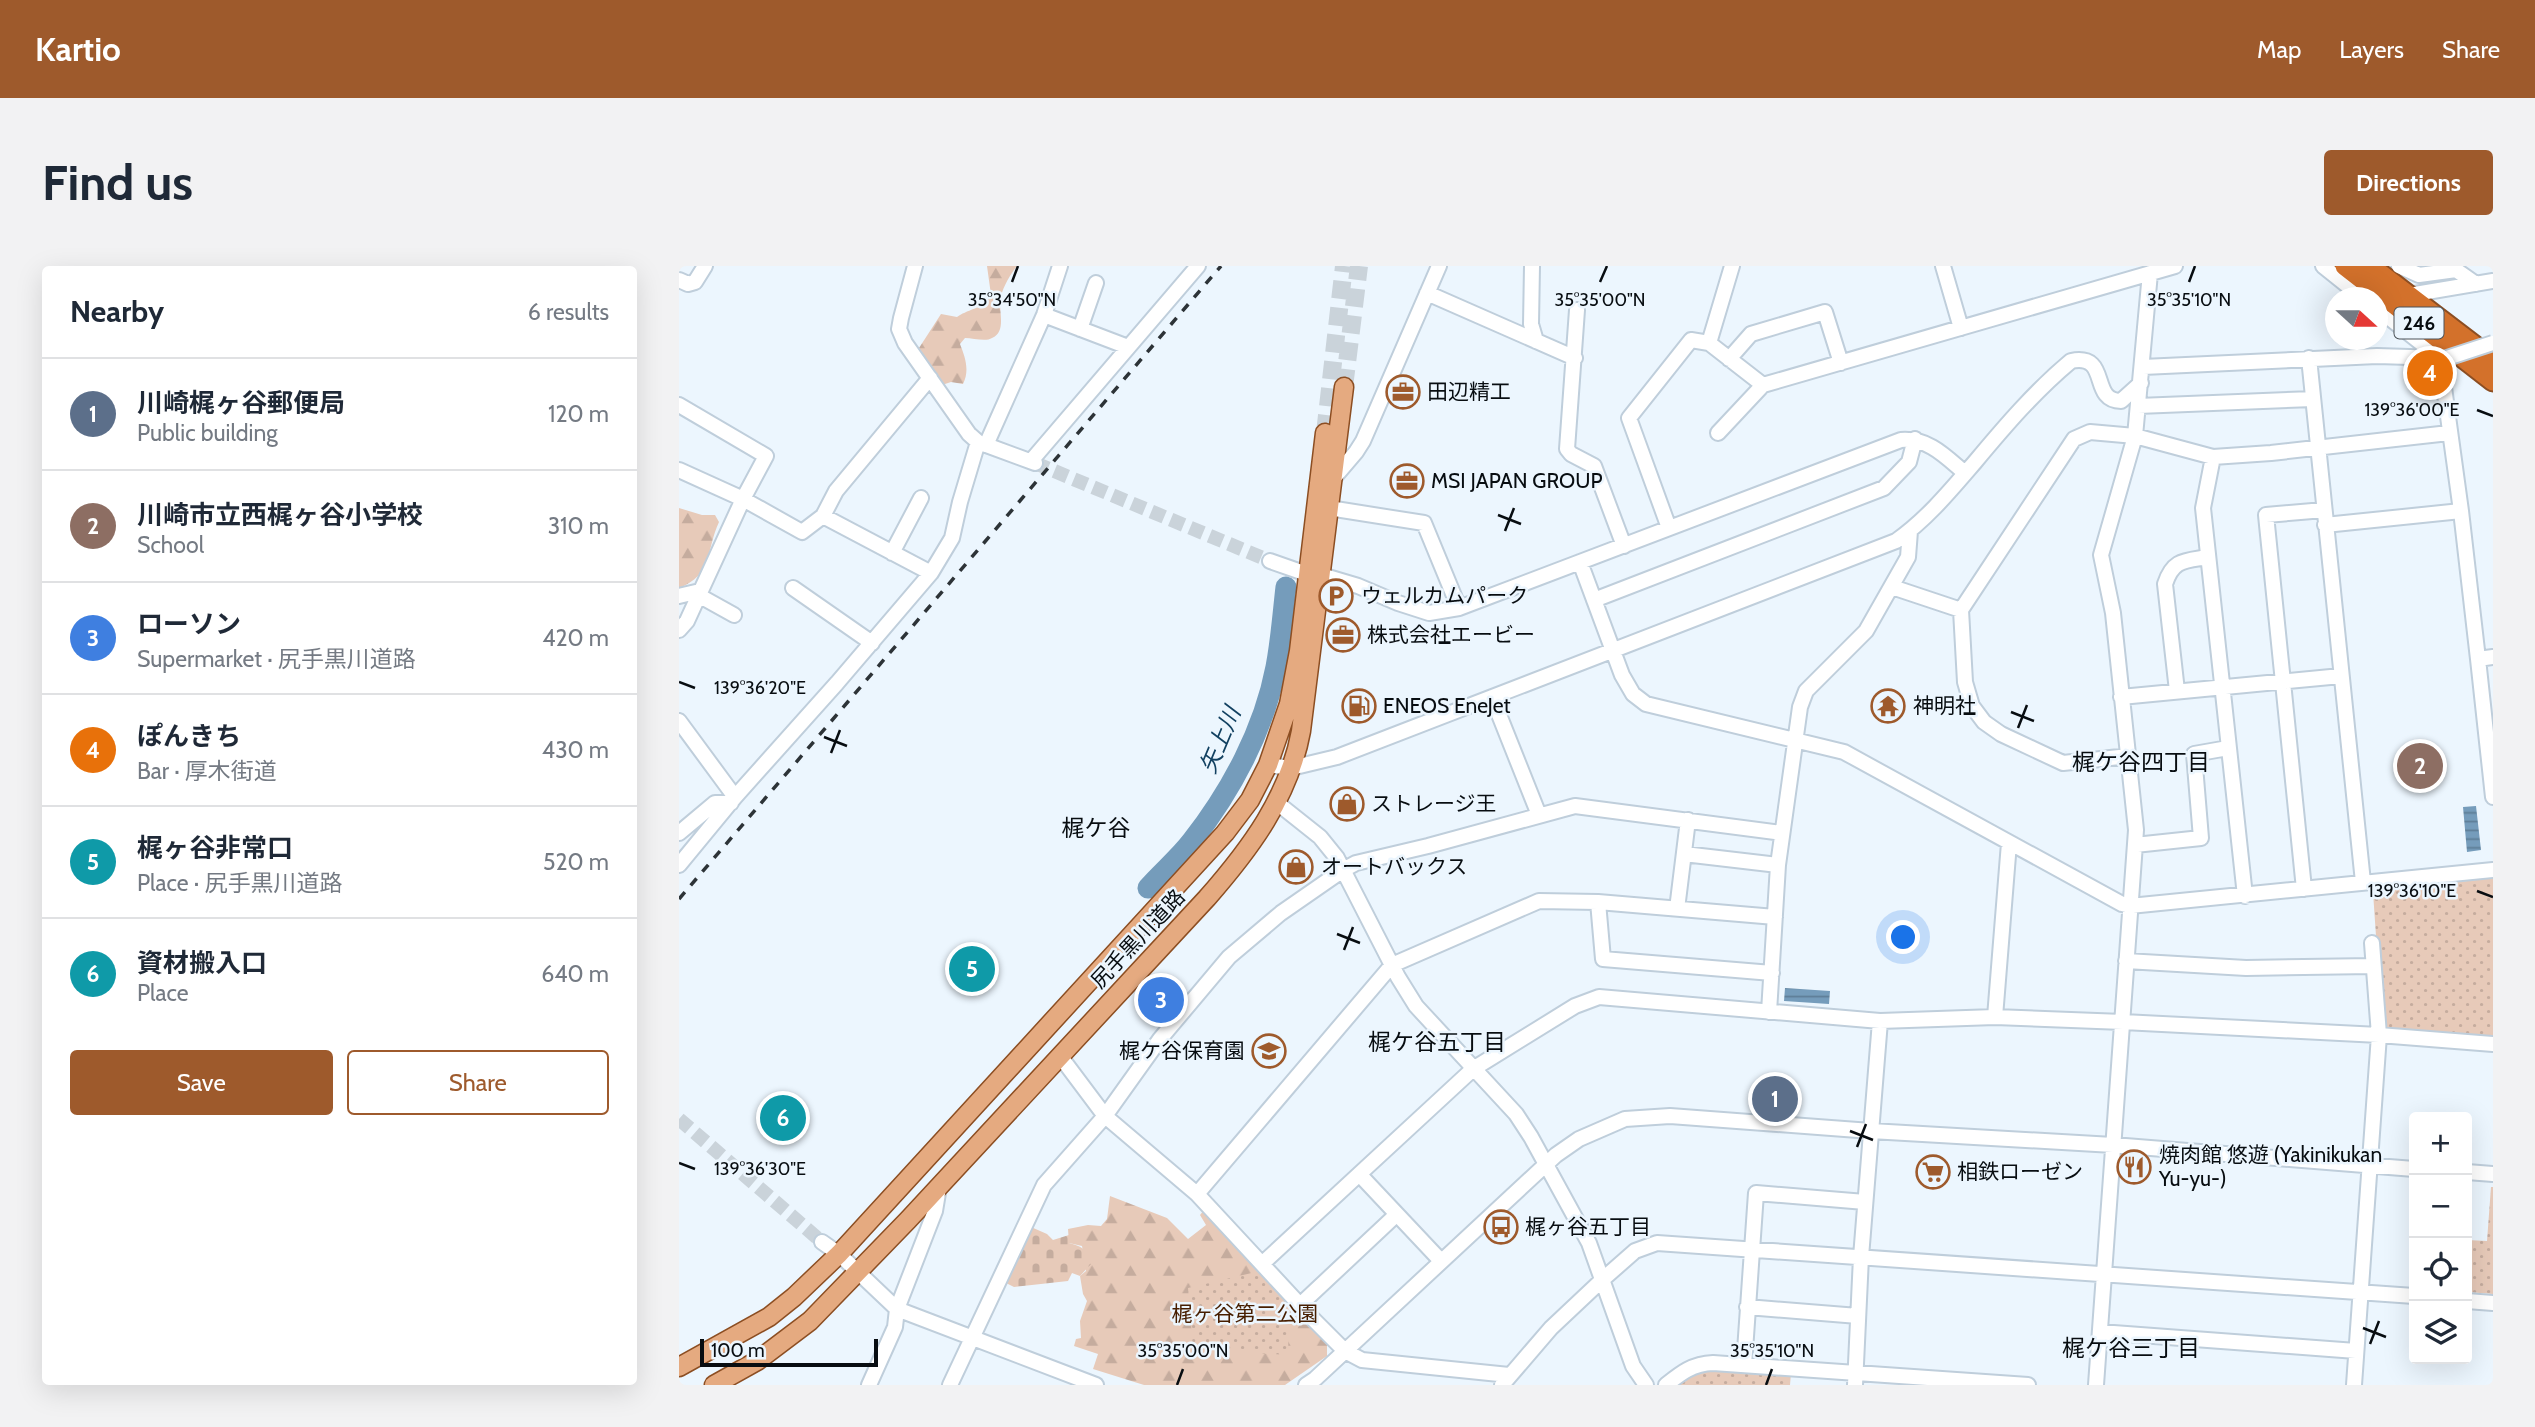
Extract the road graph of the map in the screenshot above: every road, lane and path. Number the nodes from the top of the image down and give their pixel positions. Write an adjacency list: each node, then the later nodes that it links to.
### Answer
1 (705, 266): 15 (street)
2 (915, 266): 38 (street)
3 (1060, 266): 23 (street)
4 (1198, 266): 30 (street)
5 (1439, 266): 20 (street)
6 (1532, 266): 27 (street)
7 (1732, 266): 28 (street)
8 (1943, 266): 25 (street)
9 (2175, 266): 14 (street)
10 (2323, 266): 19 (street)
11 (2345, 266): 39 (highway, 246)
12 (2370, 266): 21 (highway, 246)
13 (2399, 266): 18 (street)
14 (2150, 273): 25 (street); 37 (street)
15 (679, 279)
16 (2493, 281): 18 (street)
17 (1096, 284): 26 (street)
18 (2476, 284): 21 (street)
19 (2349, 287)
20 (1427, 293): 27 (street); 56 (street)
21 (2409, 295): 35 (highway, 246)
22 (1577, 310): 31 (street)
23 (1044, 315): 26 (street); 51 (street)
24 (2388, 317): 33 (street)
25 (1961, 328): 36 (street)
26 (1080, 329): 30 (street)
27 (1536, 341): 31 (street)
28 (1709, 343): 34 (street); 63 (street)
29 (2493, 343): 33 (street, bridge)
30 (1128, 347): 51 (street)
31 (1575, 358): 65 (street)
32 (2309, 358): 33 (street); 37 (street); 43 (street)
33 (2442, 358): 48 (street)
34 (1729, 359): 36 (street); 41 (street)
35 (2493, 360)
36 (1841, 363): 41 (street)
37 (2143, 367): 40 (street)
38 (930, 377): 51 (street); 61 (street)
39 (2493, 381)
40 (2141, 383): 45 (street); 55 (street)
41 (1763, 385): 47 (street)
42 (1344, 387): 56 (main road, 尻手黒川道路)
43 (2312, 399): 45 (street); 52 (street)
44 (679, 405): 58 (street)
45 (2138, 406): 49 (street)
46 (1325, 433): 71 (main road, 尻手黒川道路)
47 (1719, 433)
48 (2449, 433): 52 (street); 60 (street)
49 (2135, 436): 53 (street); 78 (street); 89 (street)
50 (1915, 439): 55 (street); 63 (street); 76 (street)
51 (982, 443): 70 (street)
52 (2317, 447): 53 (street); 62 (street)
53 (2213, 457): 67 (street)
54 (679, 470): 58 (street)
55 (1965, 473): 64 (street)
56 (1333, 479): 59 (main road, 尻手黒川道路)
57 (921, 498): 66 (street)
58 (743, 499): 61 (street); 74 (street)
59 (1329, 508): 71 (main road, 尻手黒川道路); 77 (street)
60 (2461, 511): 62 (street); 84 (street)
61 (823, 516): 66 (street)
62 (2324, 518): 85 (street); 86 (street)
63 (1669, 528): 65 (street)
64 (1910, 531): 72 (street); 82 (street)
65 (1623, 545): 69 (street)
66 (892, 553): 70 (street)
67 (2208, 558): 87 (street); 88 (street)
68 (1271, 561): 71 (street)
69 (1580, 562): 76 (street); 77 (street)
70 (931, 573): 81 (street)
71 (1314, 575): 77 (street); 95 (main road, 尻手黒川道路); 97 (main road, 尻手黒川道路)
72 (1892, 587): 78 (street); 92 (street)
73 (793, 588): 81 (street)
74 (699, 593): 75 (street); 79 (street); 80 (street)
75 (679, 596)
76 (1594, 600): 82 (street)
77 (1459, 608)
78 (1961, 610): 94 (street)
79 (734, 615)
80 (679, 630)
81 (872, 643): 99 (street)
82 (1613, 651): 90 (street); 92 (street)
83 (2493, 657): 84 (street)
84 (2478, 659): 96 (street)
85 (2341, 677): 86 (street); 112 (street)
86 (2282, 682): 87 (street); 113 (street)
87 (2222, 687): 88 (street); 93 (street)
88 (2178, 691): 89 (street)
89 (2121, 696): 94 (street)
90 (1492, 697): 97 (street); 101 (street)
91 (679, 721): 99 (street)
92 (1794, 741): 104 (street); 105 (street)
93 (2228, 748): 106 (street); 114 (street)
94 (2129, 756): 106 (street)
95 (1268, 765): 97 (street); 147 (main road, 尻手黒川道路)
96 (2491, 767): 98 (street)
97 (1291, 768): 100 (main road, 尻手黒川道路)
98 (2493, 797)
99 (733, 800): 103 (street); 108 (street)
100 (1276, 802): 110 (street); 130 (main road, 尻手黒川道路)
101 (1539, 816): 102 (street); 110 (street)
102 (1688, 820): 104 (street); 107 (street)
103 (679, 833)
104 (1782, 833): 109 (street)
105 (2009, 843): 116 (street); 125 (street)
106 (2136, 845): 116 (street)
107 (1684, 854): 109 (street); 117 (street)
108 (679, 865)
109 (1778, 865): 118 (street)
110 (1343, 870): 121 (street); 132 (street)
111 (2493, 870): 112 (street)
112 (2363, 882): 113 (street)
113 (2304, 889): 114 (street)
114 (2245, 895): 116 (street)
115 (1598, 902): 117 (street); 121 (street); 123 (street)
116 (2130, 906): 120 (street)
117 (1677, 909): 118 (street)
118 (1775, 917): 123 (street)
119 (2372, 943): 122 (street)
120 (2126, 961): 122 (street); 127 (street)
121 (1392, 965): 131 (street); 142 (street)
122 (2373, 966): 128 (street)
123 (1772, 973): 124 (street)
124 (1769, 1012): 126 (street); 131 (street)
125 (1995, 1017): 126 (street); 127 (street)
126 (1880, 1021): 133 (street)
127 (2123, 1022): 128 (street); 134 (street)
128 (2379, 1035): 129 (street); 136 (street)
129 (2493, 1044)
130 (1060, 1056): 132 (street); 141 (main road, 尻手黒川道路)
131 (1473, 1069): 135 (street); 140 (street)
132 (1105, 1116): 142 (street); 163 (street)
133 (1871, 1131): 134 (street); 135 (street); 143 (street)
134 (2113, 1145): 136 (street); 152 (street)
135 (1545, 1164): 149 (street); 153 (street)
136 (2370, 1165): 137 (street); 154 (street)
137 (2409, 1168)
138 (2472, 1172): 139 (street)
139 (2493, 1174)
140 (1360, 1175): 144 (street); 150 (street)
141 (939, 1186): 151 (main road, 尻手黒川道路); 160 (street)
142 (1197, 1194): 150 (street)
143 (1865, 1202): 146 (street); 148 (street)
144 (1396, 1215): 149 (street); 158 (street)
145 (822, 1242): 147 (street)
146 (1751, 1249): 148 (street); 153 (street); 159 (street)
147 (838, 1254): 151 (street); 167 (main road, 尻手黒川道路)
148 (1861, 1257): 152 (street); 161 (street)
149 (1441, 1261): 164 (street)
150 (1263, 1263): 158 (street)
151 (858, 1273): 160 (street); 169 (main road, 尻手黒川道路)
152 (2106, 1274): 154 (street); 162 (street)
153 (1602, 1280): 170 (street); 176 (street)
154 (2361, 1292): 155 (street); 165 (street)
155 (2409, 1296)
156 (2472, 1301): 157 (street)
157 (2493, 1303)
158 (1300, 1305): 164 (street)
159 (1747, 1307): 161 (street); 166 (street)
160 (897, 1309): 163 (street); 173 (street)
161 (1858, 1316): 168 (street)
162 (2100, 1332): 165 (street); 179 (street)
163 (970, 1338): 171 (street); 174 (street)
164 (1345, 1351): 170 (street); 175 (street)
165 (2356, 1351): 180 (street)
166 (1744, 1365): 168 (street); 177 (street)
167 (679, 1367)
168 (1855, 1379): 178 (street)
169 (738, 1380): 172 (main road, 尻手黒川道路)
170 (1506, 1380)
171 (1091, 1384)
172 (714, 1385)
173 (869, 1385)
174 (950, 1385)
175 (1306, 1385)
176 (1646, 1385)
177 (1666, 1385)
178 (2028, 1385)
179 (2096, 1385)
180 (2354, 1385)

